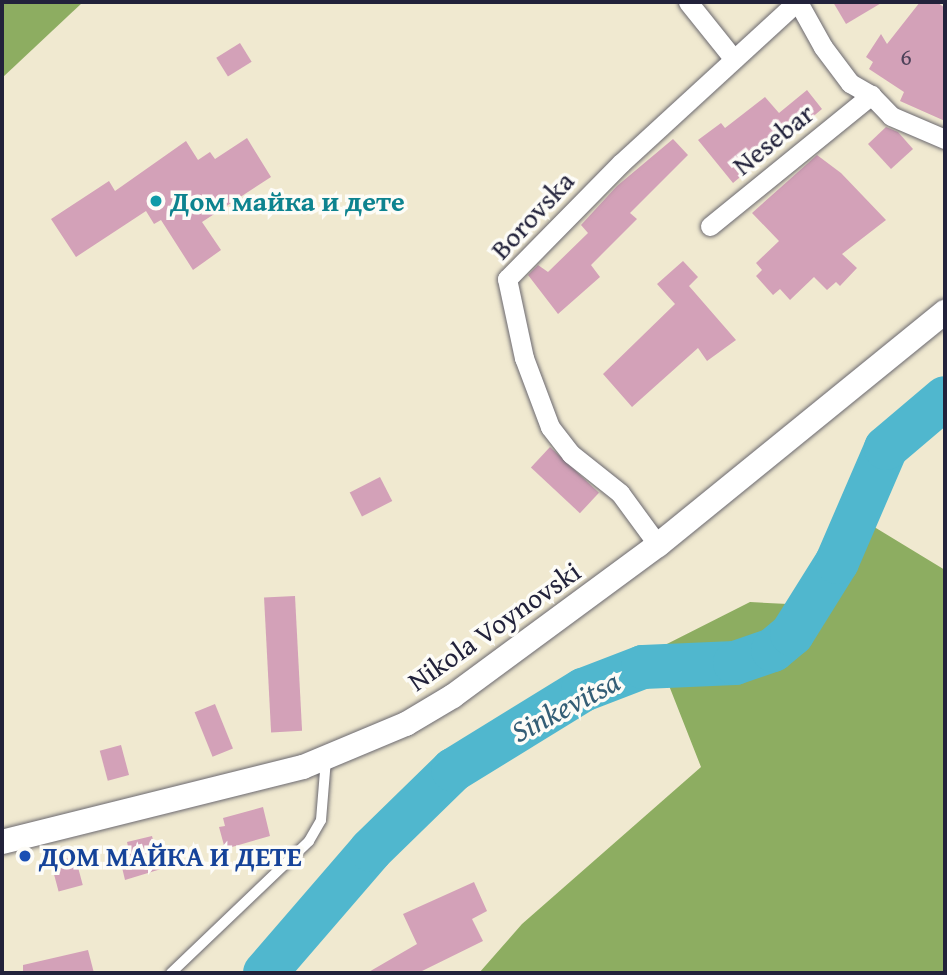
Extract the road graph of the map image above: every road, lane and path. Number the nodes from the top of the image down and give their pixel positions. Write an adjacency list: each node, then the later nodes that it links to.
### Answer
1 (688, 2): 3 (street)
2 (798, 2): 3 (street, Borovska); 4 (street)
3 (732, 57): 8 (street, Borovska)
4 (872, 95): 5 (street); 6 (street, Nesebar)
5 (945, 139)
6 (710, 226)
7 (945, 312): 8 (street, Nikola Voynovski)
8 (658, 545): 9 (street, Nikola Voynovski)
9 (326, 758): 10 (street, Nikola Voynovski); 11 (lane)
10 (2, 842)
11 (171, 973)

